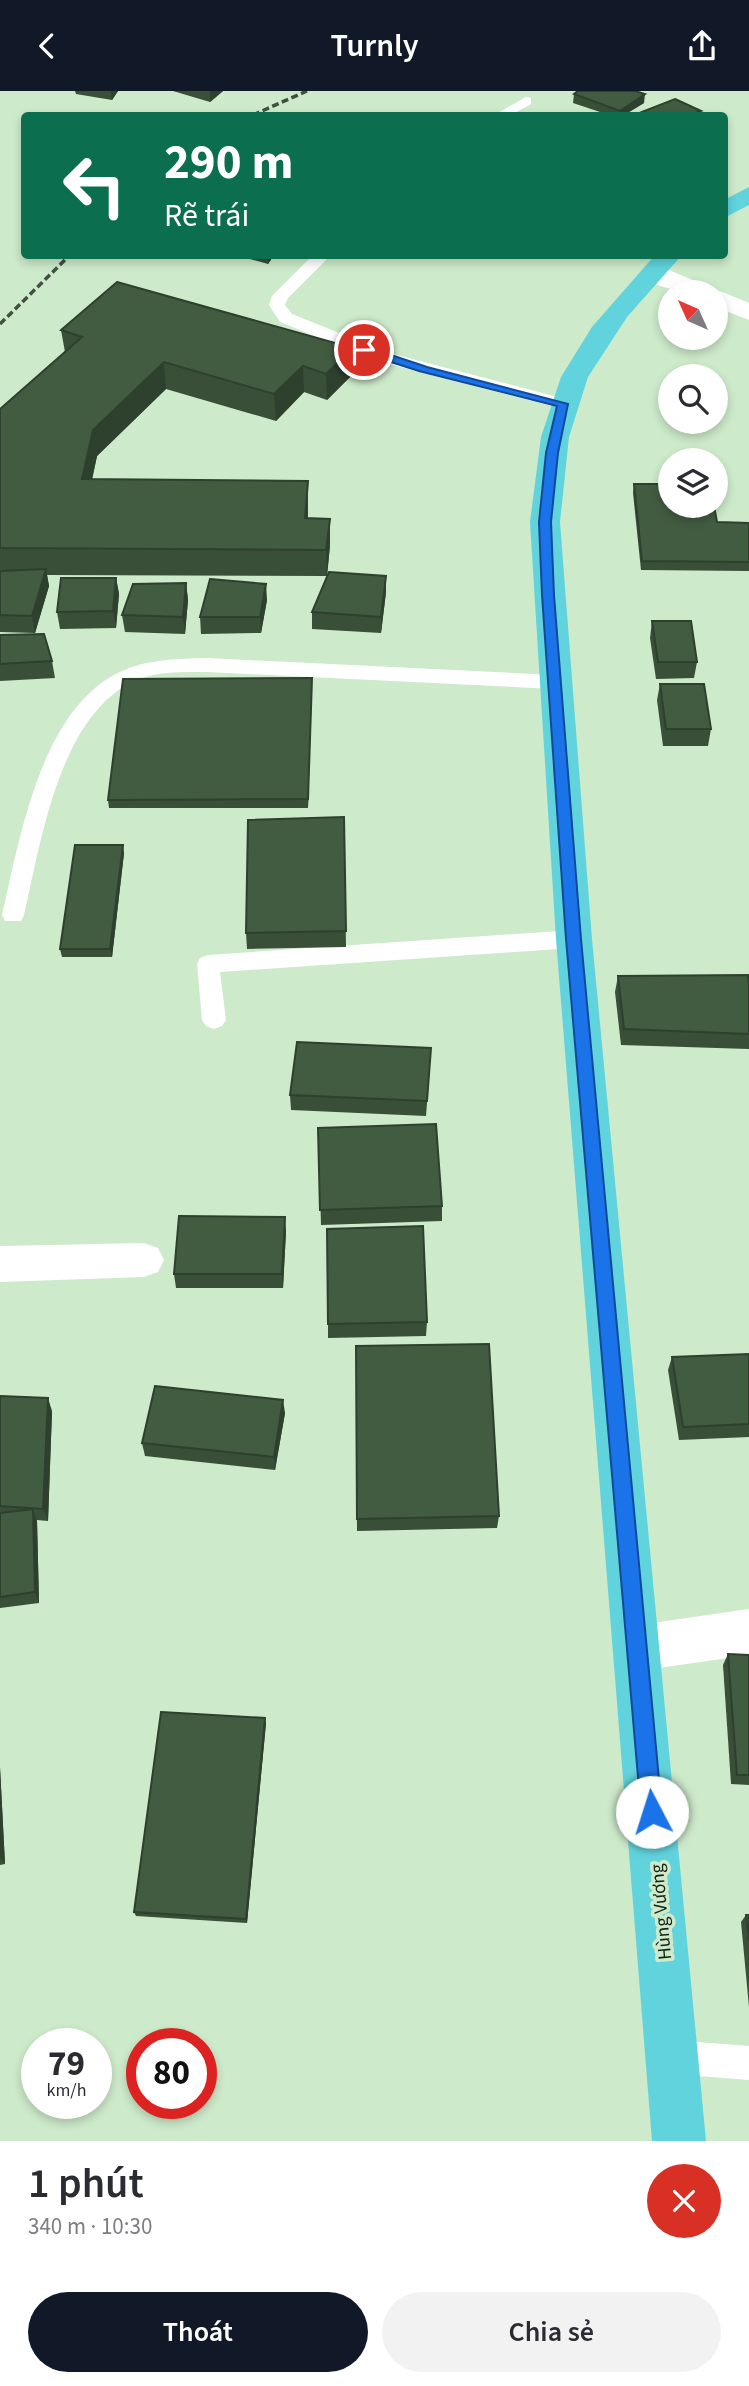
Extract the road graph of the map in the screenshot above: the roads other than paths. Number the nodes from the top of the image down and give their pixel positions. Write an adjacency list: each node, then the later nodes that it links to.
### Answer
1 (526, 101): 2 (lane)
2 (506, 112)
3 (749, 194): 4 (highway)
4 (728, 208)
5 (319, 259): 10 (lane)
6 (662, 264): 7 (street); 10 (highway, Hùng Vương)
7 (685, 280)
8 (728, 303): 9 (street)
9 (749, 312)
10 (563, 404): 11 (highway, Hùng Vương)
11 (554, 682): 12 (lane); 13 (highway, Hùng Vương)
12 (13, 915)
13 (574, 939): 14 (lane); 18 (highway, Hùng Vương)
14 (214, 1020)
15 (144, 1260): 16 (street)
16 (0, 1264)
17 (749, 1632): 18 (street)
18 (638, 1648): 19 (highway, Hùng Vương)
19 (672, 2057): 20 (lane); 21 (highway, Hùng Vương)
20 (749, 2063)
21 (680, 2141)

